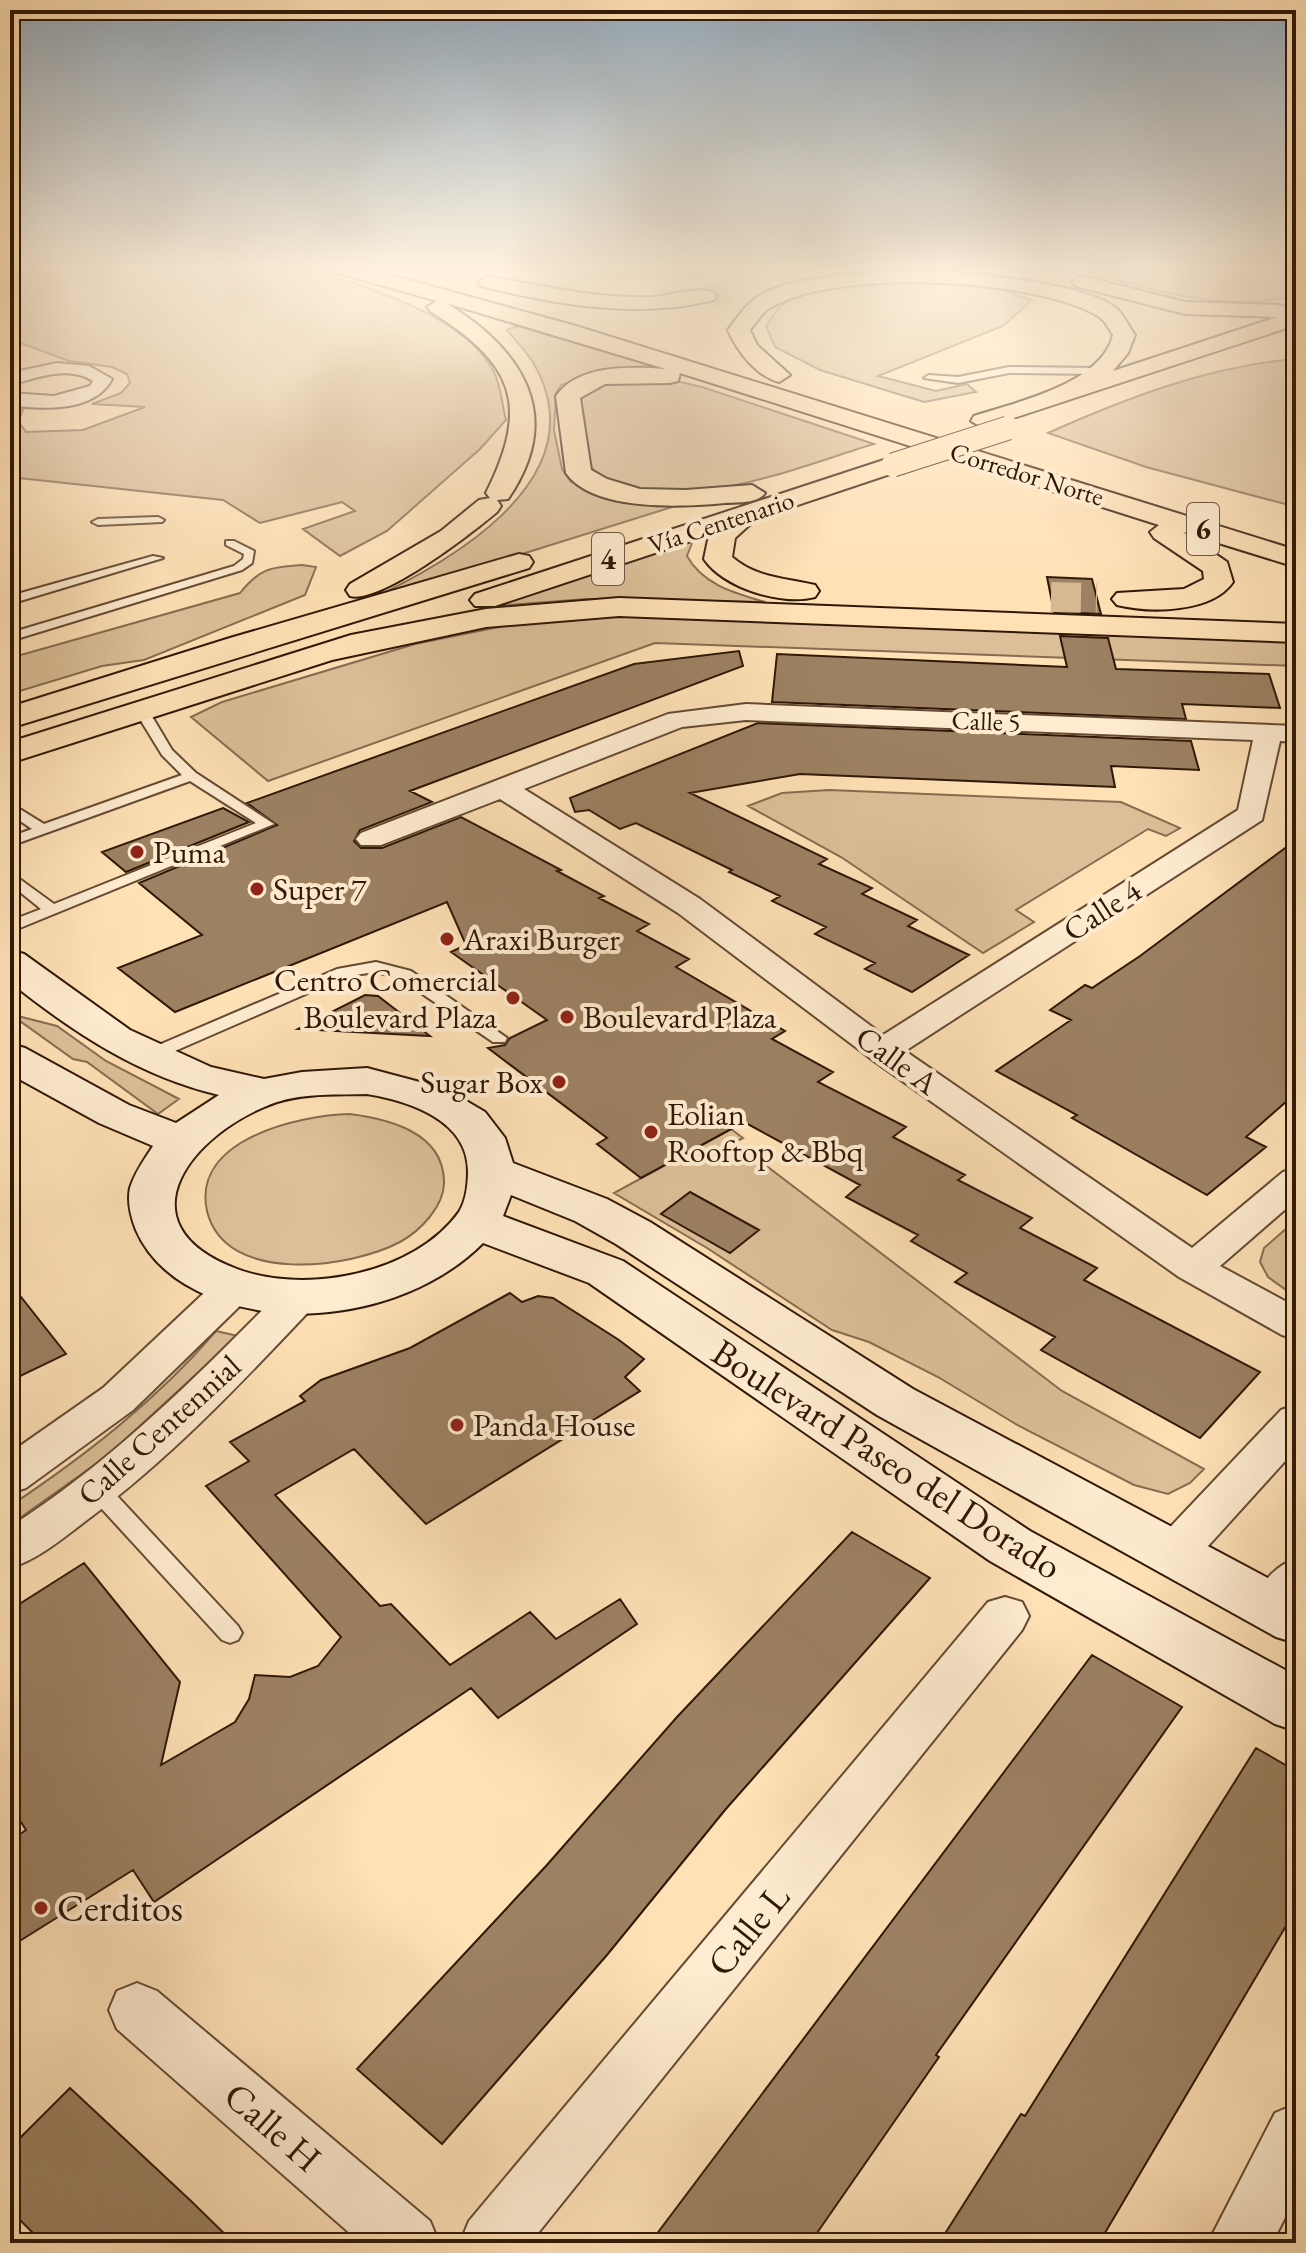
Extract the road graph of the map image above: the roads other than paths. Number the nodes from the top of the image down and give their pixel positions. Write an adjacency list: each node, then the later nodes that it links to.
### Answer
1 (91, 373): 13 (street)
2 (511, 373): 28 (highway)
3 (731, 373): 11 (highway, Corredor Norte / 6)
4 (739, 373): 11 (highway, Corredor Norte / 6)
5 (767, 373): 11 (highway)
6 (993, 373): 10 (lane)
7 (1094, 373): 12 (highway)
8 (1129, 373): 12 (highway, Vía Centenario / 4)
9 (1178, 373): 15 (highway, Vía Centenario / 4, bridge)
10 (929, 378)
11 (775, 385): 14 (highway, Corredor Norte / 6); 16 (highway, Corredor Norte / 6); 17 (highway)
12 (1066, 394): 15 (highway, Vía Centenario / 4)
13 (10, 399)
14 (1048, 457)
15 (881, 461): 17 (highway, Vía Centenario / 4)
16 (1111, 500): 22 (highway, Corredor Norte / 6); 24 (highway)
17 (751, 503): 23 (highway); 28 (highway, Vía Centenario / 4); 29 (highway, Vía Centenario / 4)
18 (158, 520): 19 (lane)
19 (98, 522)
20 (230, 543): 27 (lane)
21 (157, 558): 25 (lane)
22 (1296, 559)
23 (1051, 597)
24 (1097, 598)
25 (10, 600)
26 (1296, 633): 29 (highway)
27 (10, 637)
28 (241, 644): 31 (highway, Vía Centenario / 4)
29 (322, 653): 30 (highway, Vía Centenario / 4)
30 (142, 711): 33 (highway, Vía Centenario / 4); 34 (lane)
31 (10, 718)
32 (1282, 733): 35 (street, Calle 5); 47 (street, Calle 4)
33 (10, 753)
34 (191, 776): 37 (lane); 41 (lane)
35 (502, 788): 38 (street, Calle 5); 47 (street, Calle A)
36 (10, 807): 37 (lane)
37 (40, 828): 39 (lane)
38 (371, 839)
39 (10, 842)
40 (10, 877): 41 (lane)
41 (52, 910): 42 (lane)
42 (10, 927)
43 (10, 962): 45 (street)
44 (10, 984): 45 (street)
45 (52, 996): 48 (street)
46 (499, 1038): 48 (lane)
47 (882, 1051): 55 (street, Calle A)
48 (146, 1057): 50 (street)
49 (18, 1069): 51 (street)
50 (264, 1092): 51 (street); 52 (street)
51 (181, 1141): 56 (street)
52 (492, 1171): 54 (street); 63 (street, Boulevard Paseo del Dorado)
53 (1296, 1180): 55 (street)
54 (475, 1223): 57 (street); 67 (street, Boulevard Paseo del Dorado)
55 (1193, 1268): 58 (street, Calle A)
56 (234, 1288): 57 (street); 60 (street, Calle Centennial)
57 (299, 1297): 61 (street, Calle Centennial)
58 (1296, 1325)
59 (1296, 1421): 63 (street)
60 (10, 1476)
61 (98, 1490): 62 (street, Calle Centennial); 66 (lane)
62 (10, 1550)
63 (1174, 1553): 64 (street, Boulevard Paseo del Dorado)
64 (1288, 1601)
65 (1005, 1616): 71 (street, Calle L)
66 (230, 1633)
67 (1296, 1706)
68 (137, 2010): 70 (street, Calle H)
69 (1296, 2134): 72 (street)
70 (408, 2243)
71 (491, 2243)
72 (1239, 2243)

